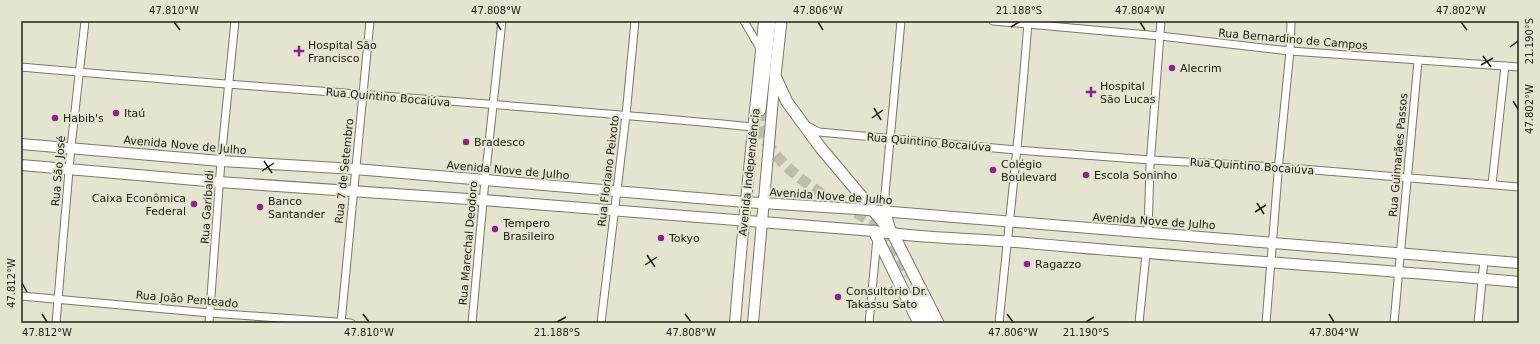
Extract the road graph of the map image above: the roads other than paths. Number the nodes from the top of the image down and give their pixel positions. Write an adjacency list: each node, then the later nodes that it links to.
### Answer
1 (85, 21): 22 (street, Rua São José)
2 (235, 21): 24 (street, Rua Garibaldi)
3 (370, 21): 25 (street, Rua 7 de Setembro)
4 (502, 21): 26 (street, Rua Marechal Deodoro)
5 (635, 21): 28 (street, Rua Floriano Peixoto)
6 (744, 21): 16 (street)
7 (764, 21): 16 (main road, Avenida Independência)
8 (770, 21): 27 (main road)
9 (781, 21): 23 (main road, Avenida Independência)
10 (901, 21): 31 (street)
11 (993, 21): 14 (street, Rua Bernardino de Campos)
12 (1161, 21): 15 (street)
13 (1292, 21): 17 (street)
14 (1028, 22): 15 (street, Rua Bernardino de Campos); 34 (street)
15 (1160, 36): 17 (street, Rua Bernardino de Campos); 35 (street)
16 (761, 50): 30 (main road, Avenida Independência)
17 (1290, 51): 18 (street, Rua Bernardino de Campos); 38 (street)
18 (1418, 61): 19 (street, Rua Bernardino de Campos); 41 (street, Rua Guimarães Passos)
19 (1505, 66): 21 (street, Rua Bernardino de Campos); 44 (street)
20 (21, 67): 22 (street, Rua Quintino Bocaiúva)
21 (1519, 67)
22 (79, 72): 24 (street, Rua Quintino Bocaiúva); 33 (street, Rua São José)
23 (775, 76): 29 (main road); 50 (main road, Avenida Independência)
24 (228, 84): 25 (street, Rua Quintino Bocaiúva); 36 (street, Rua Garibaldi)
25 (363, 95): 26 (street, Rua Quintino Bocaiúva); 40 (street, Rua 7 de Setembro)
26 (493, 105): 28 (street, Rua Quintino Bocaiúva); 42 (street, Rua Marechal Deodoro)
27 (760, 110)
28 (626, 114): 30 (street, Rua Quintino Bocaiúva); 47 (street, Rua Floriano Peixoto)
29 (804, 125): 31 (street, Rua Quintino Bocaiúva); 52 (main road)
30 (754, 127): 49 (main road, Avenida Independência)
31 (889, 139): 34 (street, Rua Quintino Bocaiúva); 53 (street)
32 (21, 144): 33 (main road, Avenida Nove de Julho)
33 (71, 148): 36 (main road, Avenida Nove de Julho); 39 (street, Rua São José)
34 (1016, 150): 35 (street, Rua Quintino Bocaiúva); 55 (street)
35 (1151, 160): 38 (street, Rua Quintino Bocaiúva); 57 (street)
36 (221, 161): 40 (main road, Avenida Nove de Julho); 43 (street, Rua Garibaldi)
37 (21, 165): 39 (main road)
38 (1278, 167): 41 (street, Rua Quintino Bocaiúva); 61 (street)
39 (69, 168): 43 (main road); 72 (street, Rua São José)
40 (355, 169): 42 (main road, Avenida Nove de Julho); 46 (street, Rua 7 de Setembro)
41 (1407, 178): 44 (street, Rua Quintino Bocaiúva); 62 (street, Rua Guimarães Passos)
42 (485, 180): 47 (main road, Avenida Nove de Julho); 48 (street, Rua Marechal Deodoro)
43 (219, 182): 46 (main road); 73 (street, Rua Garibaldi)
44 (1492, 184): 45 (street, Rua Quintino Bocaiúva)
45 (1519, 187)
46 (353, 191): 48 (main road); 76 (street, Rua 7 de Setembro)
47 (616, 191): 49 (main road, Avenida Nove de Julho); 51 (street, Rua Floriano Peixoto)
48 (483, 200): 51 (main road); 78 (street, Rua Marechal Deodoro)
49 (745, 202): 50 (main road, Avenida Nove de Julho); 54 (main road, Avenida Independência)
50 (763, 202): 52 (main road, Avenida Nove de Julho); 56 (main road, Avenida Independência)
51 (614, 210): 54 (main road); 79 (street, Rua Floriano Peixoto)
52 (873, 211): 53 (main road, Avenida Nove de Julho); 59 (main road)
53 (887, 212): 55 (main road, Avenida Nove de Julho); 59 (street)
54 (743, 221): 56 (main road); 80 (main road, Avenida Independência)
55 (1009, 222): 57 (main road, Avenida Nove de Julho); 60 (street)
56 (761, 223): 58 (main road); 81 (main road, Avenida Independência)
57 (1148, 233): 61 (main road, Avenida Nove de Julho)
58 (876, 234): 59 (main road); 82 (street); 83 (main road)
59 (893, 234): 60 (main road); 85 (main road)
60 (1008, 241): 63 (main road); 86 (street)
61 (1273, 242): 62 (main road, Avenida Nove de Julho); 65 (street)
62 (1400, 253): 64 (main road, Avenida Nove de Julho); 67 (street, Rua Guimarães Passos)
63 (1146, 254): 65 (main road); 87 (street)
64 (1484, 260): 66 (main road, Avenida Nove de Julho); 69 (street)
65 (1272, 262): 67 (main road); 88 (street)
66 (1519, 263)
67 (1398, 273): 69 (main road); 89 (street, Rua Guimarães Passos)
68 (907, 276): 84 (main road)
69 (1482, 279): 70 (main road); 90 (street)
70 (1519, 282)
71 (21, 296): 72 (street, Rua João Penteado)
72 (58, 298): 73 (street, Rua João Penteado); 74 (street, Rua São José)
73 (210, 313): 75 (street, Rua Garibaldi); 76 (street, Rua João Penteado)
74 (56, 323)
75 (209, 323)
76 (341, 323): 77 (street, Rua João Penteado)
77 (351, 323)
78 (472, 323)
79 (601, 323)
80 (735, 323)
81 (753, 323)
82 (869, 323)
83 (919, 323)
84 (929, 323)
85 (938, 323)
86 (999, 323)
87 (1138, 323)
88 (1266, 323)
89 (1394, 323)
90 (1478, 323)

